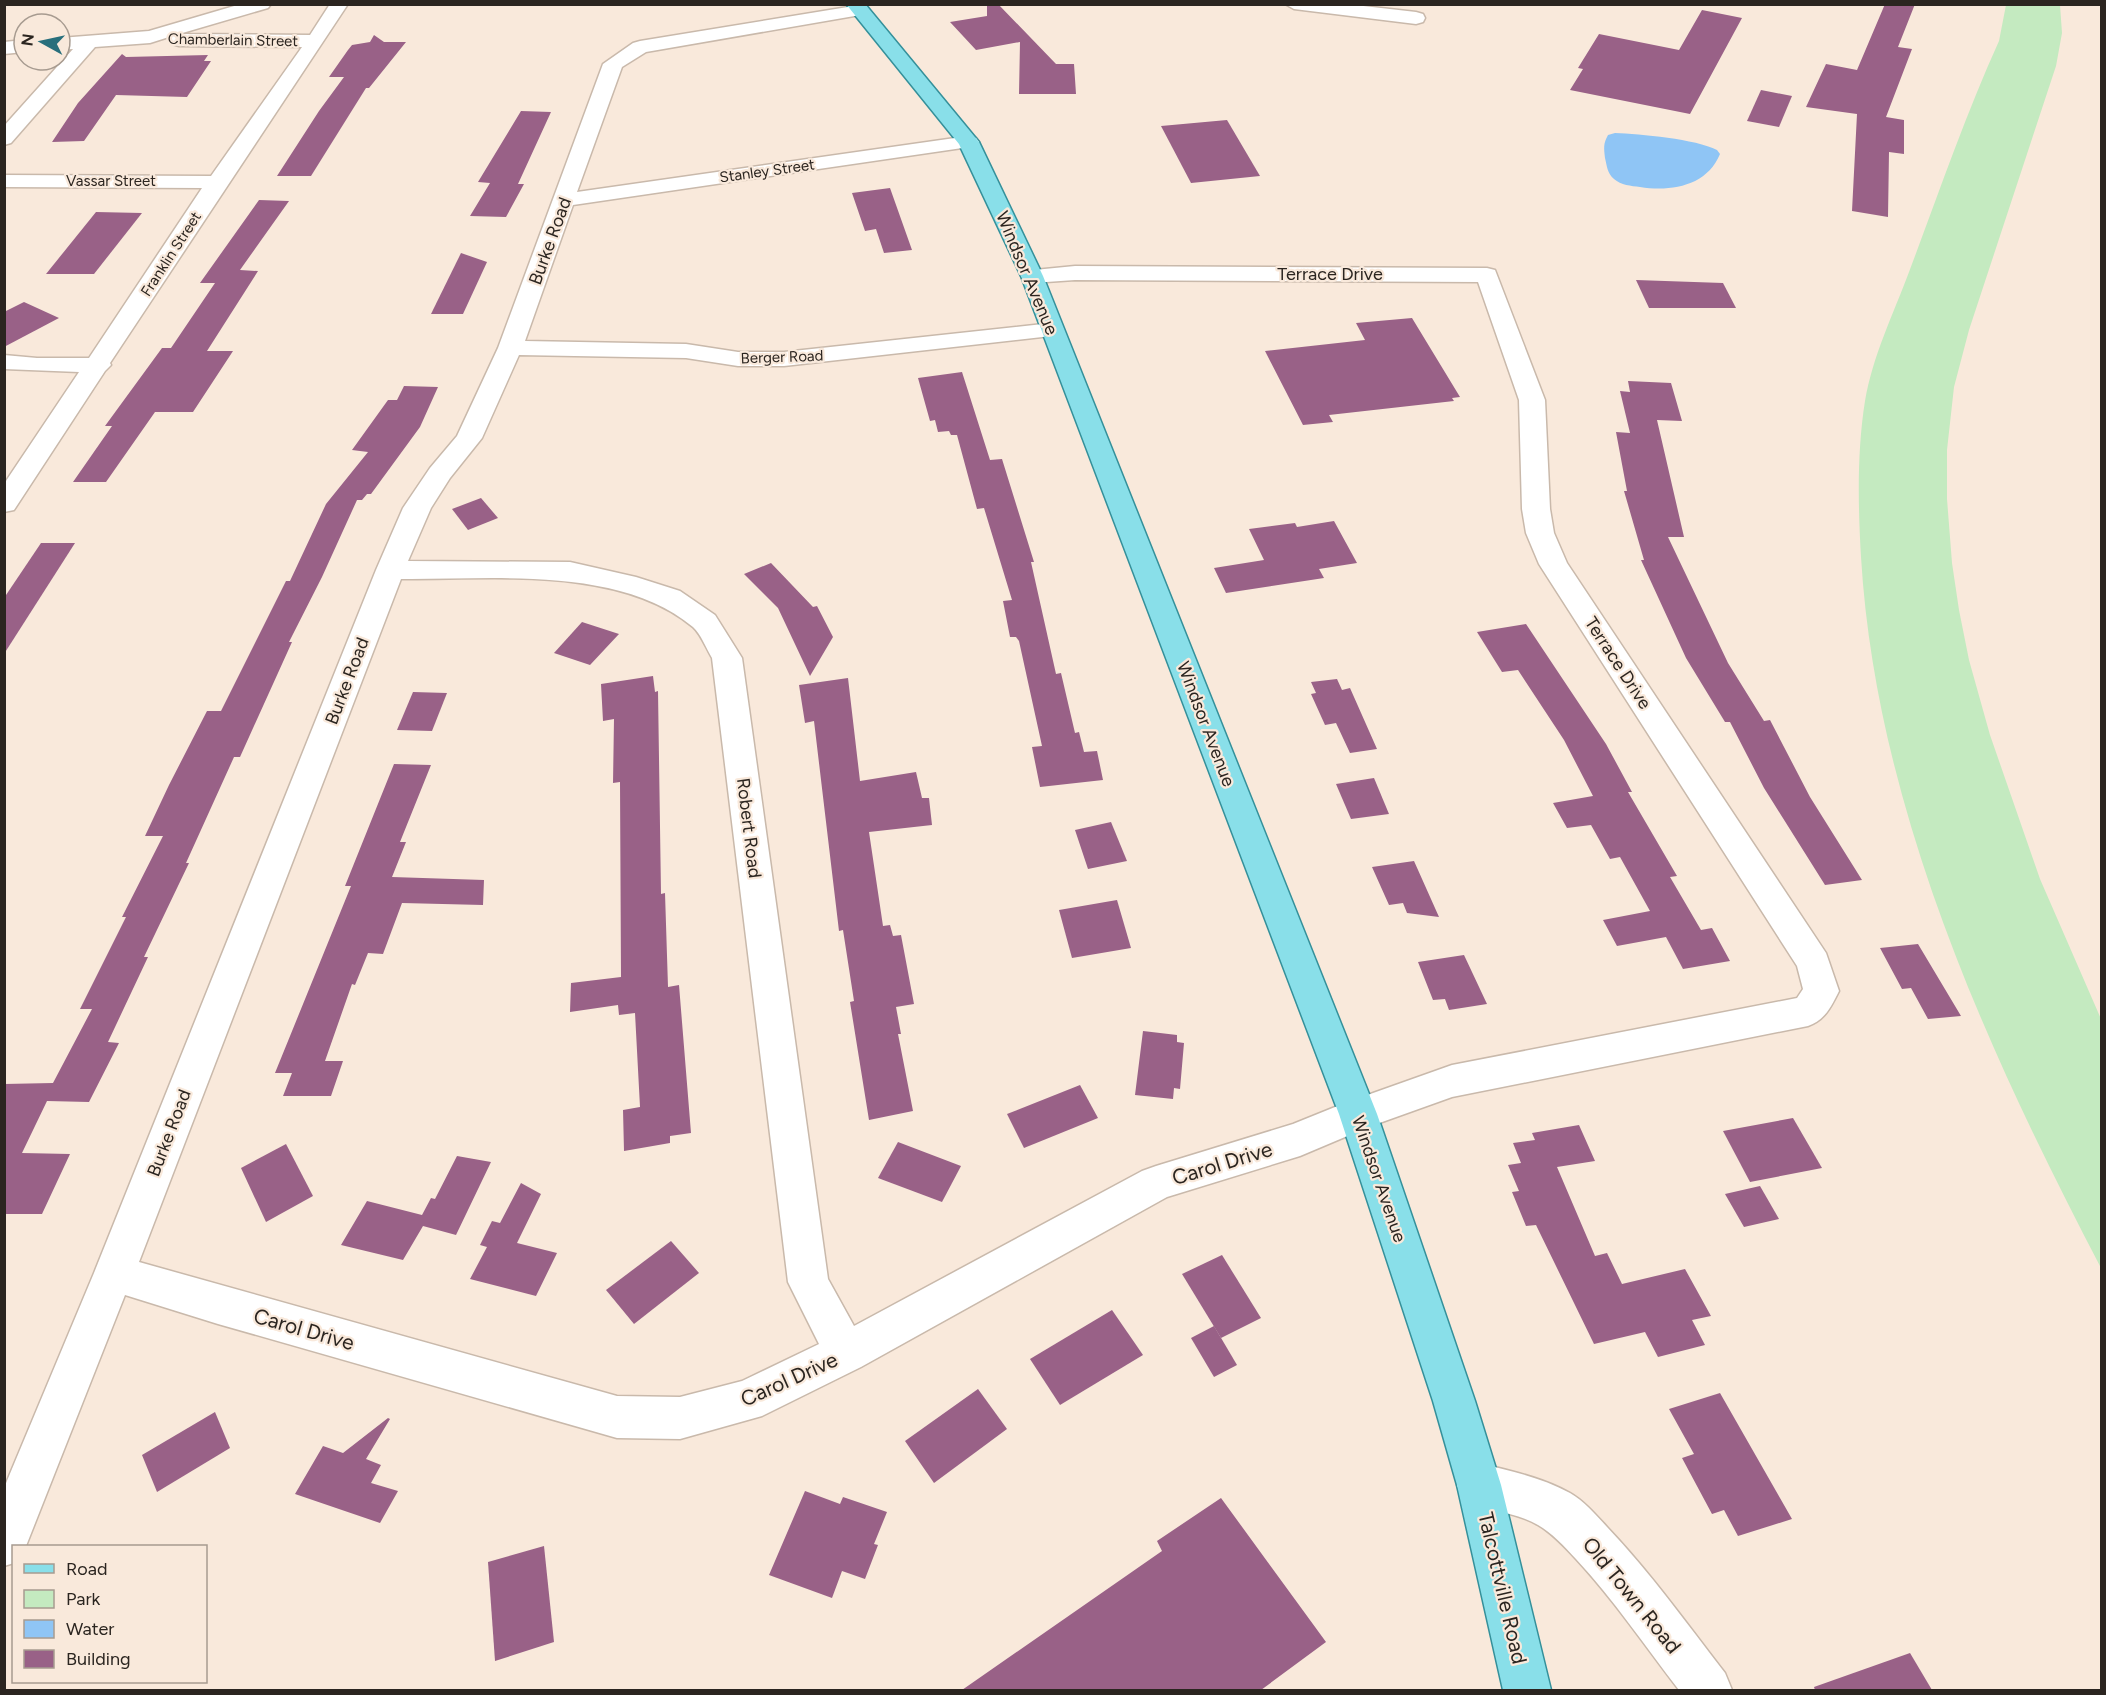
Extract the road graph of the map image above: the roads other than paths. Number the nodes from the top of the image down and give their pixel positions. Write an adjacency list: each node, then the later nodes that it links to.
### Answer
1 (262, 4): 6 (street, Chamberlain Street)
2 (339, 4): 7 (street, Franklin Street)
3 (1294, 4): 5 (street)
4 (857, 7): 11 (main road, Windsor Avenue); 14 (street, Burke Road)
5 (1416, 18)
6 (150, 38): 7 (street, Chamberlain Street); 8 (street, Chamberlain Street)
7 (316, 41): 13 (street, Franklin Street)
8 (89, 42): 9 (street, Chamberlain Street); 10 (street)
9 (72, 43)
10 (4, 139)
11 (969, 142): 14 (street, Stanley Street); 15 (main road, Windsor Avenue)
12 (4, 181): 13 (street, Vassar Street)
13 (218, 182): 19 (street, Franklin Street)
14 (565, 200): 17 (street, Burke Road)
15 (1032, 276): 16 (main road, Windsor Avenue); 22 (street, Terrace Drive)
16 (1052, 330): 17 (street, Berger Road); 22 (main road, Windsor Avenue)
17 (510, 348): 21 (street, Burke Road)
18 (4, 362): 19 (street)
19 (99, 365): 20 (street, Franklin Street)
20 (4, 504)
21 (390, 570): 23 (street, Burke Road); 24 (street, Robert Road)
22 (1358, 1114): 24 (street, Carol Drive); 25 (main road, Windsor Avenue)
23 (114, 1273): 24 (street, Carol Drive); 26 (street, Burke Road)
24 (846, 1353)
25 (1479, 1485): 27 (main road, Talcottville Road); 28 (street, Old Town Road)
26 (4, 1544)
27 (1527, 1690)
28 (1708, 1690)

